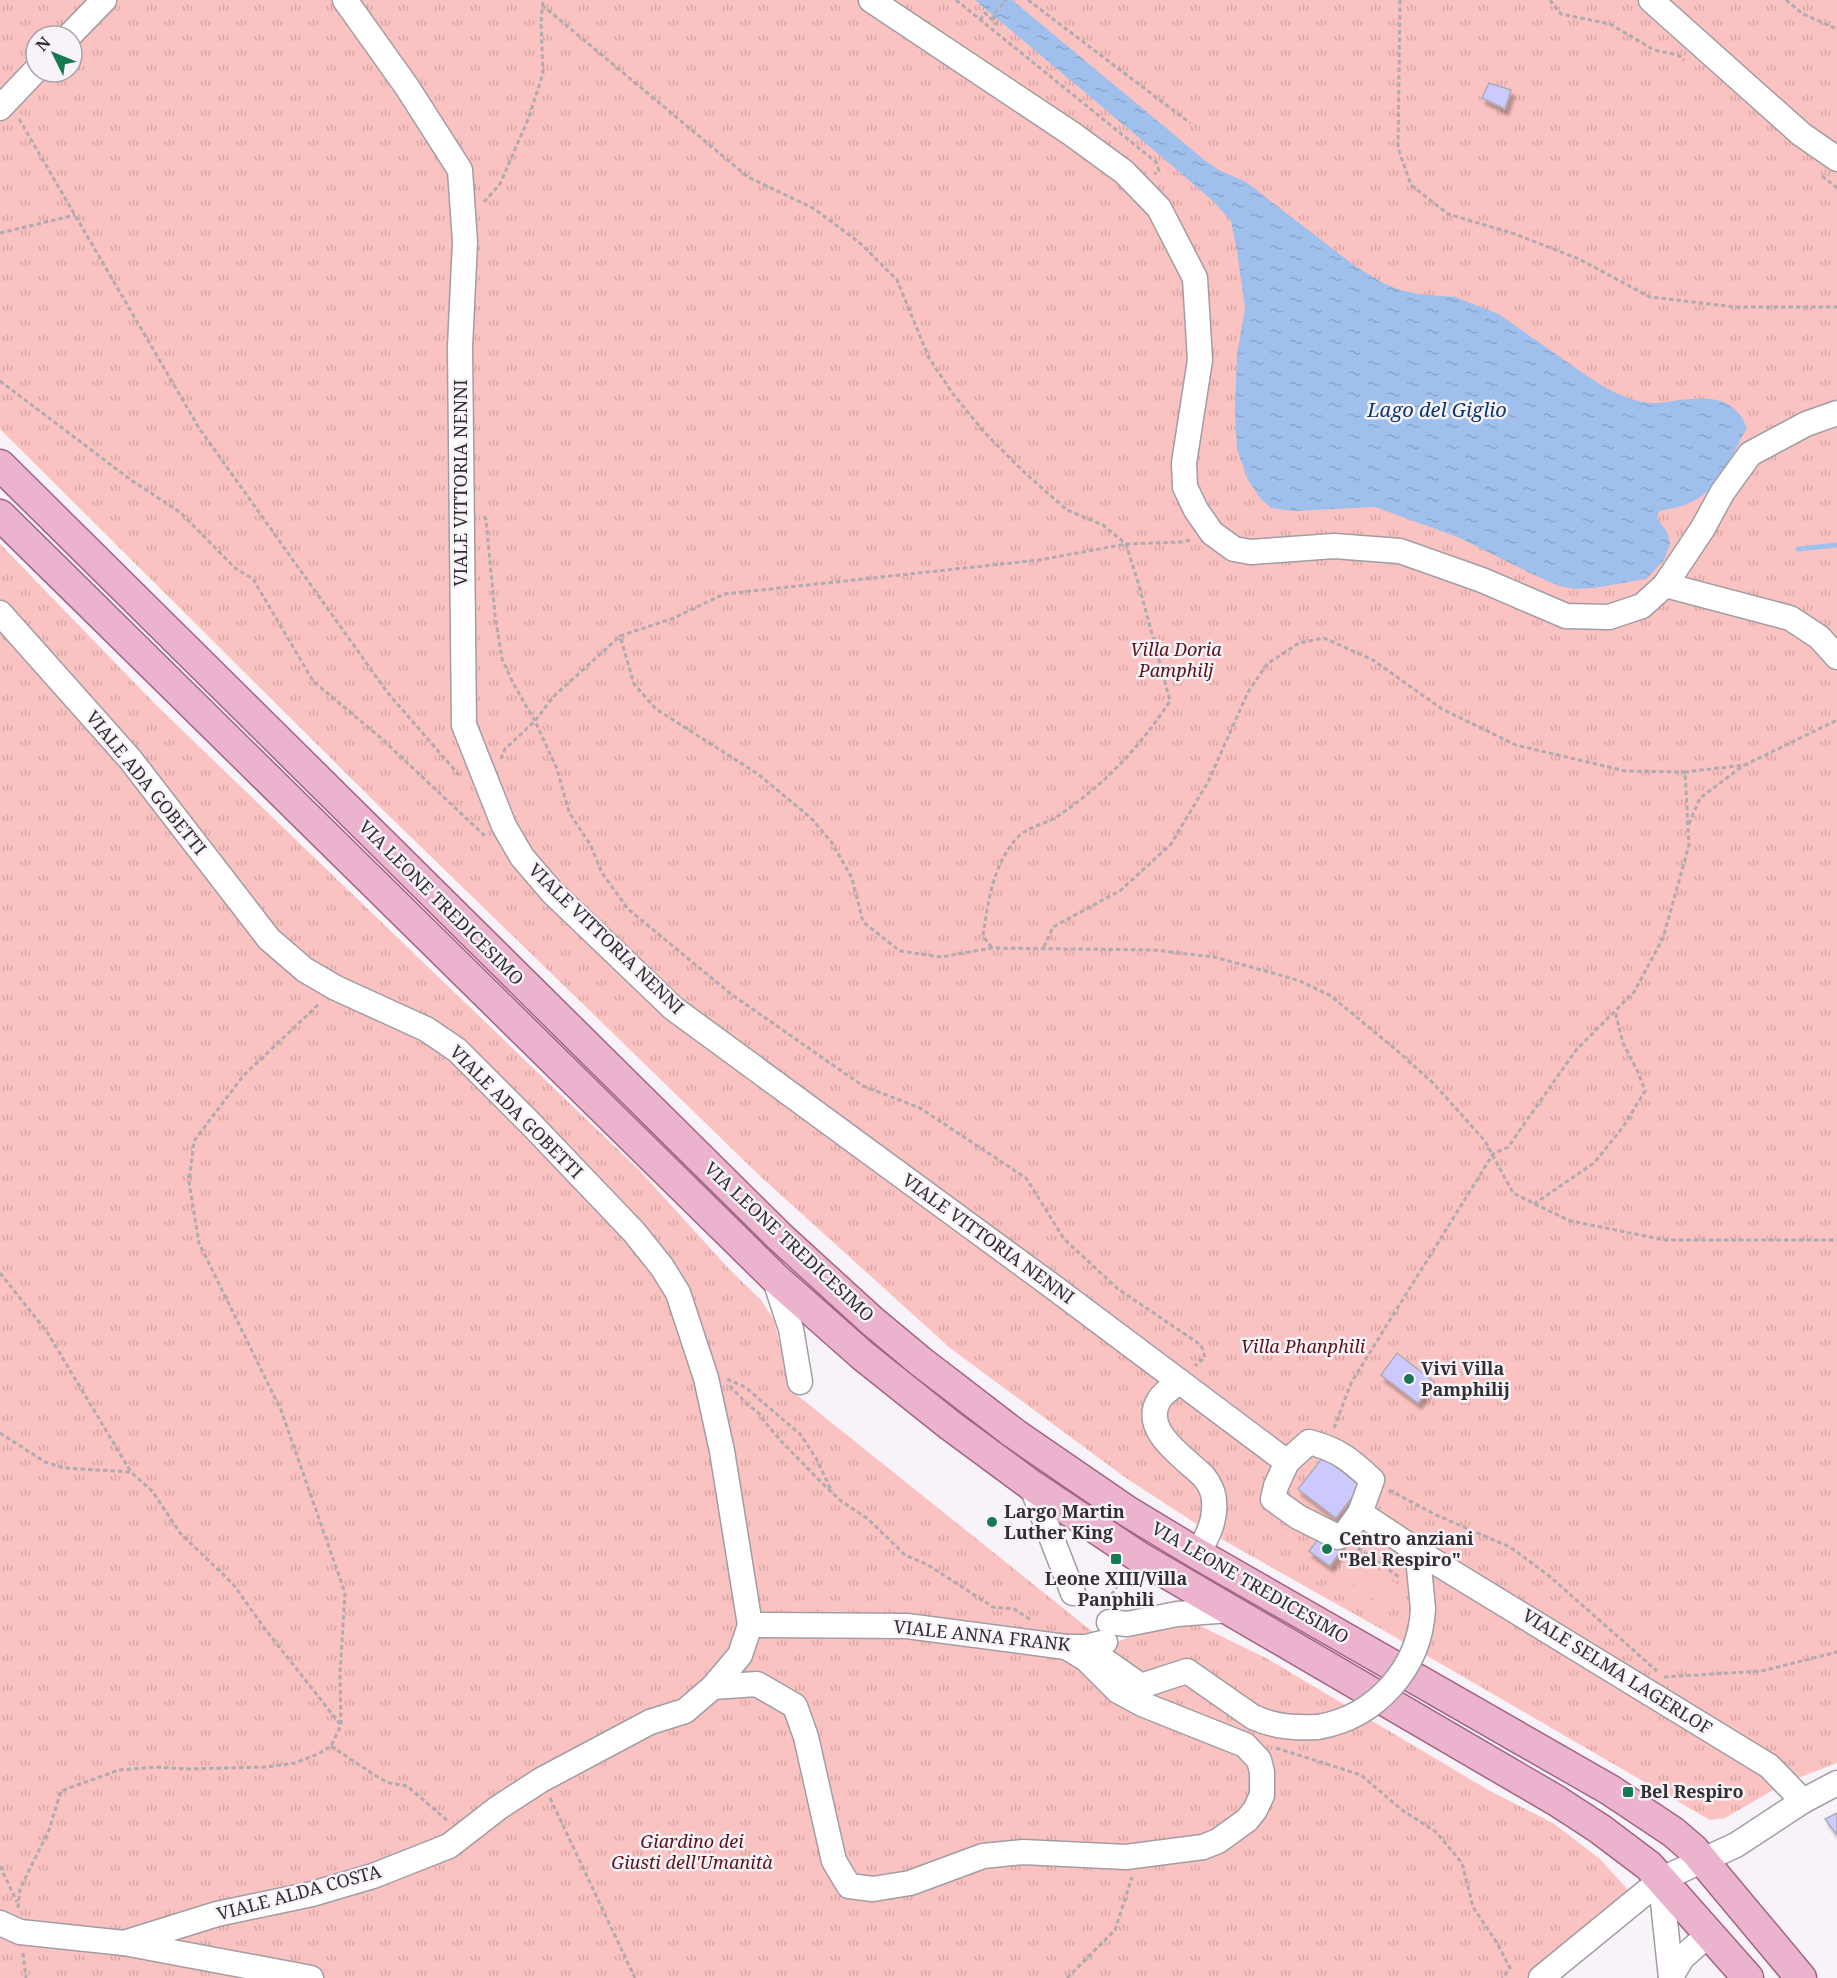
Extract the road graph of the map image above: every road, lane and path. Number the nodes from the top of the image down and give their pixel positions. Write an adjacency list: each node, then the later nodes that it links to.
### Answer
1 (104, 0): 14 (street)
2 (345, 0): 24 (street, VIALE VITTORIA NENNI)
3 (543, 0): 12 (path)
4 (872, 0): 21 (street)
5 (956, 0): 13 (path)
6 (1006, 0): 13 (path)
7 (1028, 0): 19 (path)
8 (1400, 0): 26 (path)
9 (1550, 0): 16 (path)
10 (1651, 0): 20 (street)
11 (1786, 0): 15 (path)
12 (542, 6): 24 (path); 33 (path)
13 (980, 20): 21 (path)
14 (81, 24)
15 (1837, 29)
16 (1687, 62)
17 (24, 82): 18 (street)
18 (3, 103): 23 (path)
19 (1191, 123)
20 (1828, 167): 22 (path)
21 (1132, 180): 32 (street)
22 (1837, 188)
23 (75, 215): 25 (path); 42 (path)
24 (464, 226): 42 (street, VIALE VITTORIA NENNI)
25 (0, 233)
26 (1837, 308)
27 (0, 381): 44 (path)
28 (1837, 413): 34 (street)
29 (0, 465): 65 (main road, VIA LEONE TREDICESIMO)
30 (481, 510): 39 (path)
31 (0, 515): 53 (main road, VIA LEONE TREDICESIMO)
32 (1212, 533): 33 (path); 34 (street)
33 (1126, 544): 36 (path); 45 (path)
34 (1665, 585): 37 (street)
35 (0, 613): 47 (street, VIALE ADA GOBETTI)
36 (620, 636): 39 (path); 45 (path)
37 (1837, 657)
38 (1837, 720): 40 (path)
39 (535, 721): 42 (path); 54 (path)
40 (1745, 765): 41 (path); 43 (path)
41 (1685, 772): 43 (path); 46 (path)
42 (477, 783): 54 (street, VIALE VITTORIA NENNI)
43 (1688, 825): 48 (path)
44 (492, 841)
45 (992, 948): 46 (path)
46 (1043, 948): 49 (path)
47 (336, 988): 72 (street, VIALE ADA GOBETTI); 78 (path)
48 (1615, 1011): 49 (path); 50 (path)
49 (1493, 1154): 50 (path); 57 (path)
50 (1534, 1204): 51 (path)
51 (1837, 1239)
52 (0, 1273): 59 (path)
53 (774, 1277): 55 (street); 61 (main road, VIA LEONE TREDICESIMO)
54 (1179, 1381): 58 (street, VIALE VITTORIA NENNI); 65 (street)
55 (800, 1382)
56 (0, 1433): 59 (path)
57 (1327, 1446): 58 (street); 60 (street)
58 (1287, 1462): 64 (street)
59 (131, 1472): 78 (path)
60 (1372, 1480): 63 (street); 76 (path)
61 (1031, 1485): 67 (main road, VIA LEONE TREDICESIMO); 68 (street)
62 (833, 1494): 62 (path); 71 (path)
63 (1360, 1513): 64 (street); 66 (street)
64 (1338, 1537): 69 (path)
65 (1198, 1554): 86 (main road, VIA LEONE TREDICESIMO)
66 (1422, 1554): 69 (street); 75 (street, VIALE SELMA LAGERLOF)
67 (1139, 1557): 70 (main road, VIA LEONE TREDICESIMO); 73 (path)
68 (1072, 1593)
69 (1423, 1609): 73 (street, bridge)
70 (1230, 1610): 73 (street); 88 (main road, VIA LEONE TREDICESIMO)
71 (1032, 1621)
72 (750, 1625): 73 (street, VIALE ANNA FRANK); 77 (street, VIALE ALDA COSTA)
73 (1091, 1639): 85 (street)
74 (1837, 1652): 76 (path)
75 (1626, 1677): 76 (path); 83 (street, VIALE SELMA LAGERLOF)
76 (1664, 1677)
77 (713, 1687): 81 (street, VIALE ALDA COSTA); 85 (street)
78 (341, 1725): 79 (path)
79 (331, 1746): 84 (path); 87 (path)
80 (1271, 1747): 96 (path)
81 (541, 1780): 84 (street, VIALE ALDA COSTA); 94 (path)
82 (1837, 1783): 83 (street)
83 (1803, 1801): 86 (street)
84 (465, 1834): 91 (street, VIALE ALDA COSTA)
85 (1138, 1855): 95 (path)
86 (1703, 1860): 88 (street); 99 (main road, VIA LEONE TREDICESIMO)
87 (0, 1866)
88 (1662, 1879): 90 (main road, VIA LEONE TREDICESIMO); 92 (street); 97 (street)
89 (10, 1927): 91 (street)
90 (1710, 1933): 92 (street); 98 (main road, VIA LEONE TREDICESIMO)
91 (124, 1943): 93 (street)
92 (1671, 1977)
93 (310, 1978)
94 (635, 1978)
95 (1067, 1978)
96 (1502, 1978)
97 (1541, 1978)
98 (1748, 1978)
99 (1801, 1978)

